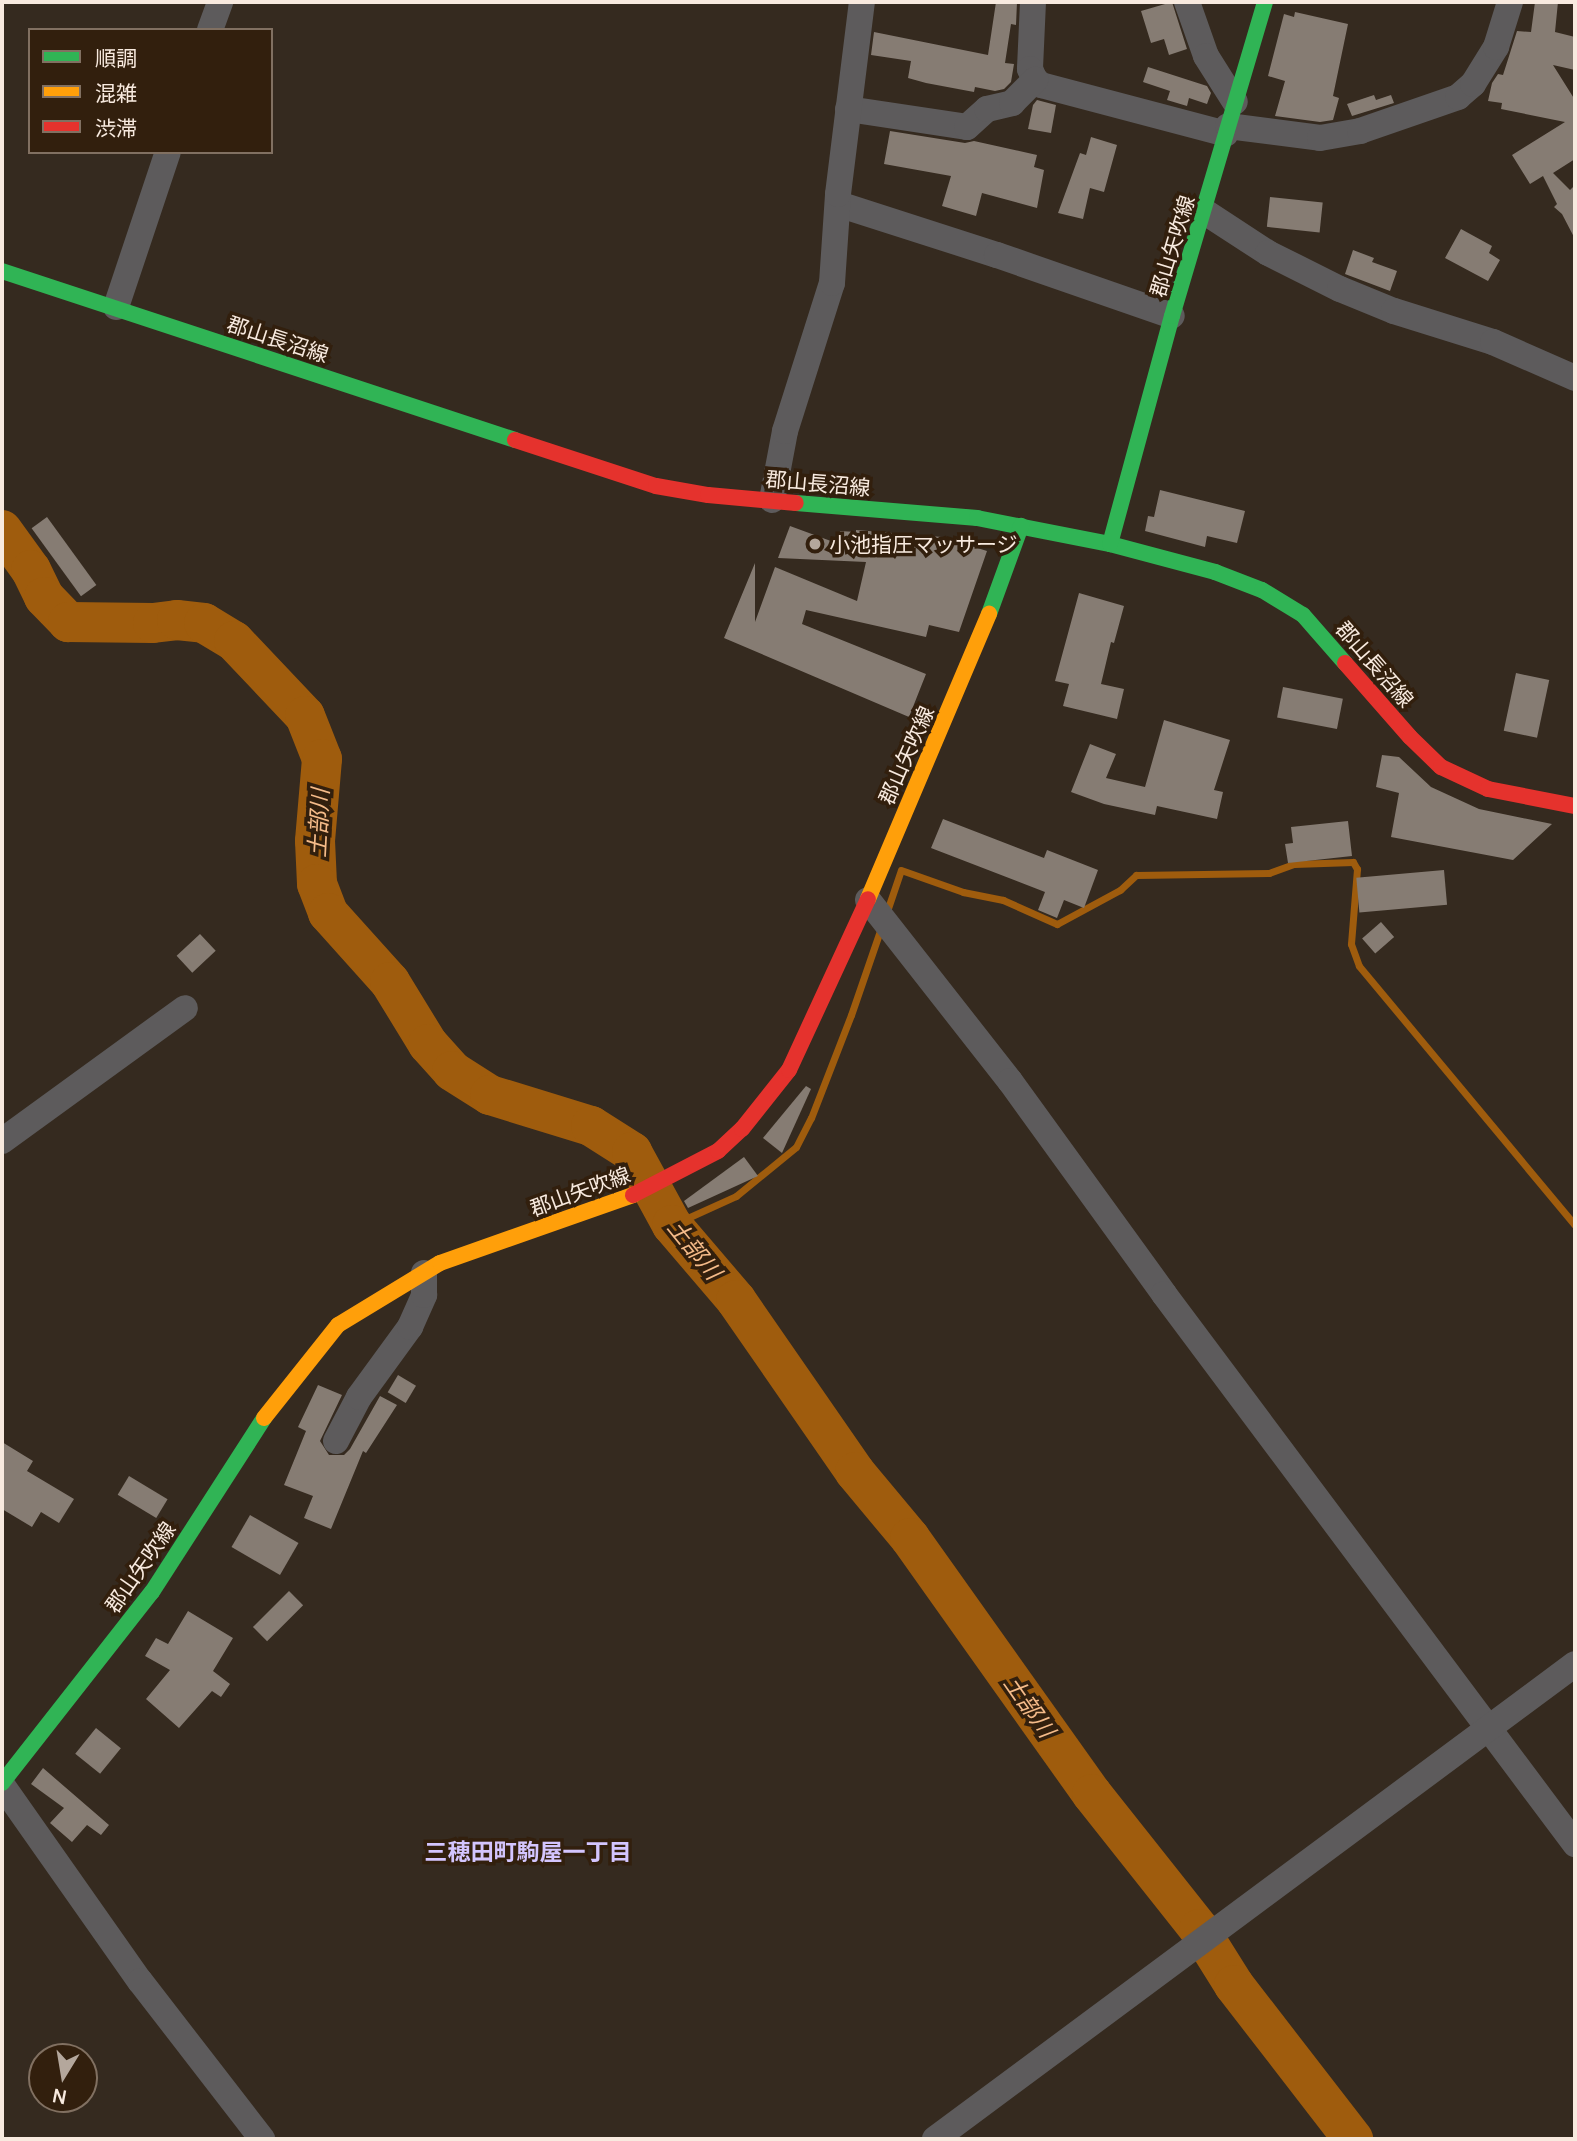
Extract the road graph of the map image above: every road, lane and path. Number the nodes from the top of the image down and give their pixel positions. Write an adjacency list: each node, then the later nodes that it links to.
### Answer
1 (220, 2): 7 (street)
2 (862, 2): 9 (street)
3 (1033, 2): 8 (street)
4 (1187, 2): 10 (street)
5 (1265, 2): 10 (main road, 郡山矢吹線)
6 (1510, 2): 10 (street)
7 (211, 28)
8 (1035, 80): 9 (street); 10 (street)
9 (848, 109): 12 (street)
10 (1230, 121): 13 (main road, 郡山矢吹線)
11 (167, 154): 15 (street)
12 (838, 204): 16 (street); 18 (street)
13 (1205, 212): 16 (main road, 郡山矢吹線); 17 (street)
14 (2, 271): 15 (main road, 郡山長沼線)
15 (116, 307): 18 (main road, 郡山長沼線)
16 (1172, 316): 20 (main road, 郡山矢吹線)
17 (1575, 379)
18 (772, 500): 19 (main road, 郡山長沼線)
19 (1021, 526): 20 (main road, 郡山長沼線); 22 (main road, 郡山矢吹線)
20 (1110, 544): 21 (main road, 郡山長沼線)
21 (1575, 806)
22 (868, 900): 25 (main road, 郡山矢吹線); 28 (street)
23 (185, 1008): 24 (street)
24 (2, 1141)
25 (424, 1273): 26 (street); 29 (main road, 郡山矢吹線)
26 (336, 1441)
27 (1575, 1664): 28 (street)
28 (1488, 1729): 30 (street); 32 (street)
29 (2, 1784): 31 (street)
30 (1575, 1844)
31 (262, 2139)
32 (935, 2139)

